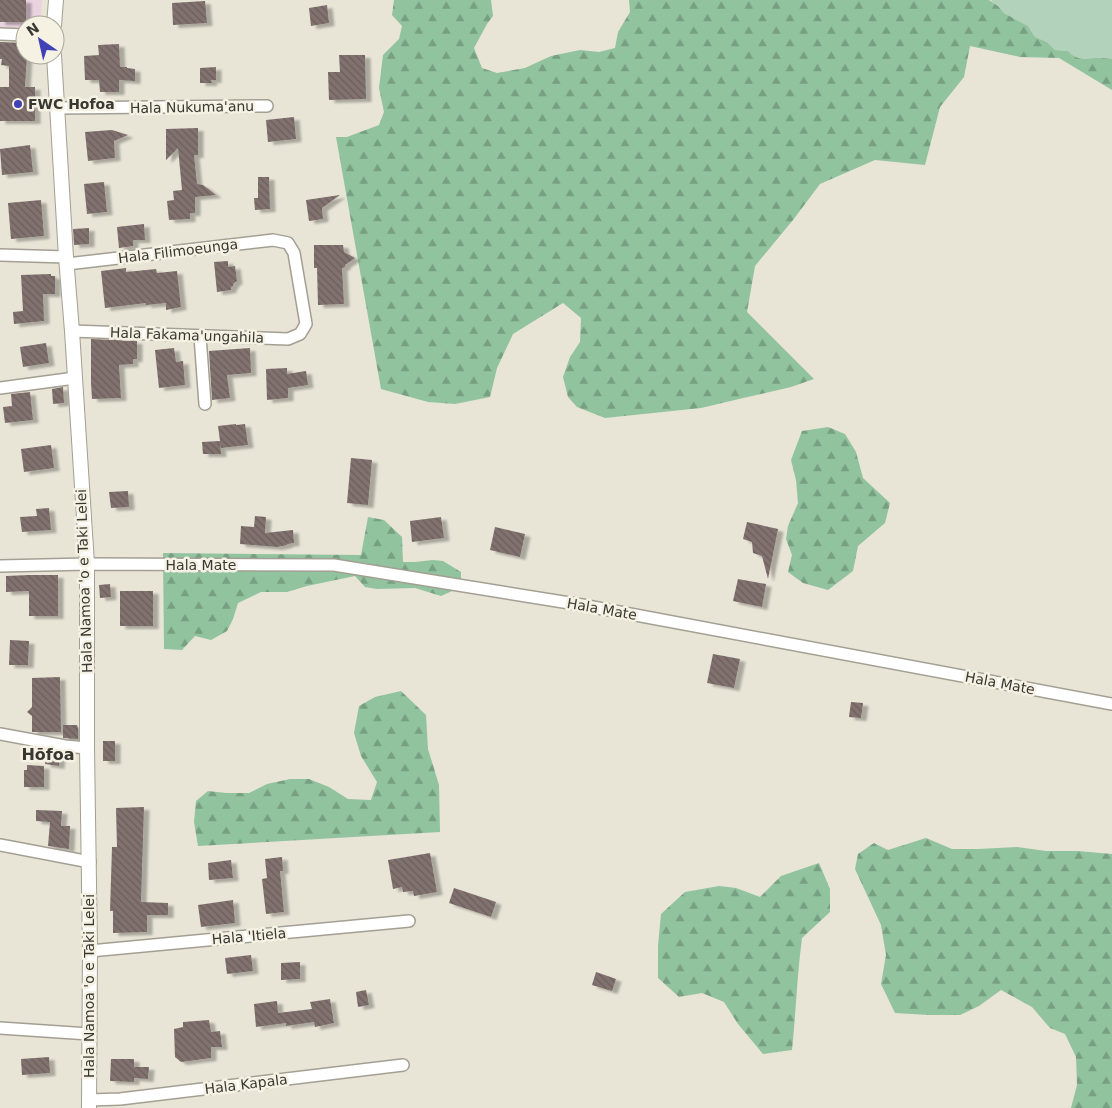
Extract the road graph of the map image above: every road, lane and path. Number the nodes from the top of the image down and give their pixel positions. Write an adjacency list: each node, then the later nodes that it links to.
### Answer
1 (56, 0): 2 (street)
2 (55, 15)
3 (0, 34): 4 (street)
4 (15, 35)
5 (55, 65): 7 (street, Hala Namoa 'o e Taki Lelei)
6 (267, 106): 7 (street, Hala Nukuma'anu)
7 (57, 108): 9 (street, Hala Namoa 'o e Taki Lelei)
8 (0, 255): 9 (street, Hala Filimoeunga)
9 (66, 261): 10 (street, Hala Namoa 'o e Taki Lelei); 11 (street, Hala Filimoeunga)
10 (72, 331): 12 (street, Hala Fakama'ungahila); 13 (street, Hala Namoa 'o e Taki Lelei)
11 (300, 334): 12 (street, Hala Fakama'ungahila)
12 (200, 336): 15 (street)
13 (75, 378): 14 (street); 16 (street, Hala Namoa 'o e Taki Lelei)
14 (0, 388)
15 (205, 404)
16 (87, 564): 17 (street, Hala Mate); 18 (street, Hala Mate); 20 (street, Hala Namoa 'o e Taki Lelei)
17 (0, 566)
18 (1112, 704)
19 (0, 734): 20 (street)
20 (87, 748): 22 (street, Hala Namoa 'o e Taki Lelei)
21 (0, 845): 22 (street)
22 (90, 862): 24 (street, Hala Namoa 'o e Taki Lelei)
23 (409, 921): 24 (street, Hala 'Itiela)
24 (90, 951): 26 (street, Hala Namoa 'o e Taki Lelei)
25 (0, 1028): 26 (street)
26 (89, 1034): 28 (street, Hala Namoa 'o e Taki Lelei)
27 (403, 1065): 28 (street, Hala Kapala)
28 (89, 1104)

